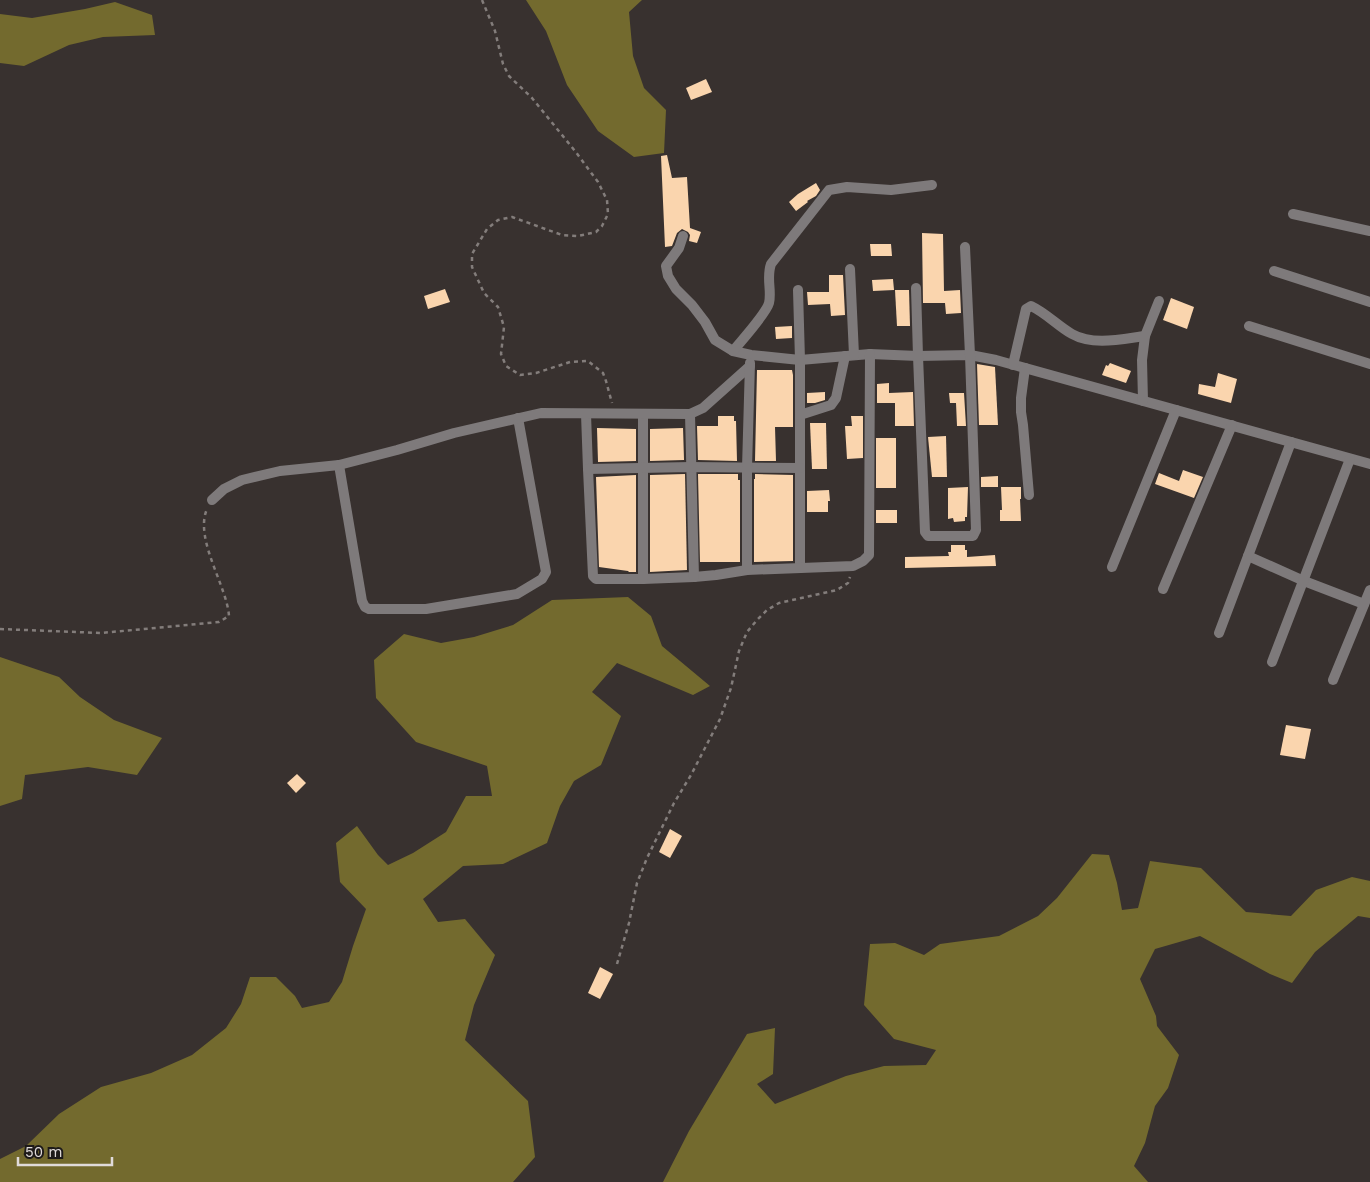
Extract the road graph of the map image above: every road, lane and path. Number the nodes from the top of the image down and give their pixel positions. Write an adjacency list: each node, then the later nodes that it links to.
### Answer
1 (482, 0): 29 (path)
2 (932, 186): 15 (street)
3 (1293, 214): 4 (street)
4 (1370, 231)
5 (683, 236): 15 (street)
6 (964, 247): 19 (street)
7 (850, 269): 18 (street)
8 (1274, 271): 12 (street)
9 (916, 288): 20 (street)
10 (798, 290): 21 (street)
11 (1159, 301): 14 (street)
12 (1370, 302)
13 (1249, 326): 22 (street)
14 (1145, 336): 23 (street); 26 (street)
15 (733, 351): 17 (street)
16 (870, 354): 18 (street); 20 (street); 47 (street)
17 (750, 355): 21 (street); 24 (street)
18 (849, 355): 21 (street); 32 (street)
19 (970, 355): 20 (street); 20 (street); 23 (street)
20 (918, 356)
21 (800, 360): 32 (street)
22 (1370, 364)
23 (1013, 365): 25 (street)
24 (750, 366): 31 (street); 40 (street)
25 (1025, 368): 26 (street); 44 (street)
26 (1143, 401): 27 (street)
27 (1176, 410): 34 (street); 48 (street)
28 (586, 414): 29 (street); 33 (street); 42 (street)
29 (615, 414): 30 (street)
30 (643, 414): 31 (street); 43 (street)
31 (690, 414): 39 (street)
32 (800, 415): 41 (street)
33 (518, 418): 38 (street); 38 (street)
34 (1232, 425): 35 (street); 54 (street)
35 (1292, 442): 36 (street); 46 (street)
36 (1350, 458): 37 (street); 53 (street)
37 (1370, 464)
38 (339, 465): 45 (street)
39 (691, 467): 40 (street); 43 (street); 51 (street)
40 (747, 468): 41 (street); 50 (street)
41 (800, 468): 49 (street)
42 (588, 469): 43 (street); 52 (street)
43 (643, 469): 52 (street)
44 (1029, 495)
45 (212, 500): 57 (path)
46 (1248, 556): 53 (street); 58 (street)
47 (853, 566): 49 (street); 61 (path)
48 (1112, 567)
49 (800, 568): 50 (street)
50 (747, 570): 51 (street)
51 (694, 577): 52 (street)
52 (643, 579)
53 (1304, 581): 56 (street); 59 (street)
54 (1163, 589)
55 (1370, 590): 56 (street)
56 (1364, 604): 60 (street)
57 (0, 629)
58 (1218, 633)
59 (1272, 662)
60 (1333, 680)
61 (617, 964)

